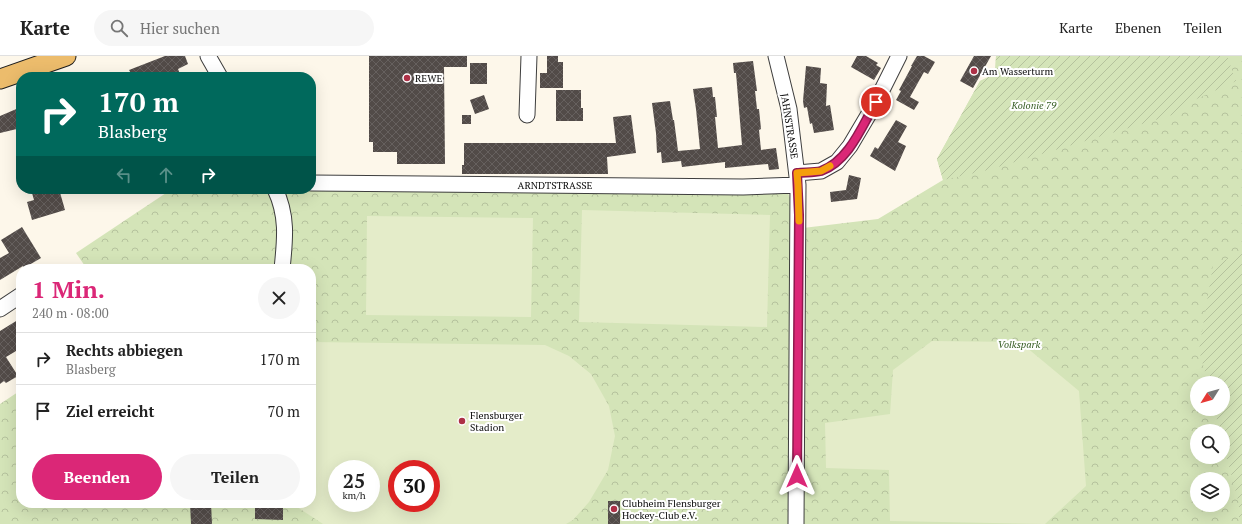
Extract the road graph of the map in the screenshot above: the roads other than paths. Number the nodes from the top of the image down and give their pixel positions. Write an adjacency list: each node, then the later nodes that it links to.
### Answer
1 (66, 56): 6 (main road)
2 (208, 56): 7 (street)
3 (529, 56): 10 (street)
4 (776, 56): 11 (street, JAHNSTRASSE)
5 (899, 56): 11 (street, ARNDTSTRASSE)
6 (20, 72)
7 (217, 72)
8 (16, 73): 9 (main road)
9 (0, 79)
10 (527, 115)
11 (797, 179): 12 (street, ARNDTSTRASSE); 17 (street, JAHNSTRASSE)
12 (316, 183)
13 (281, 194): 14 (street)
14 (282, 264)
15 (16, 298): 16 (street)
16 (0, 308)
17 (796, 524)

